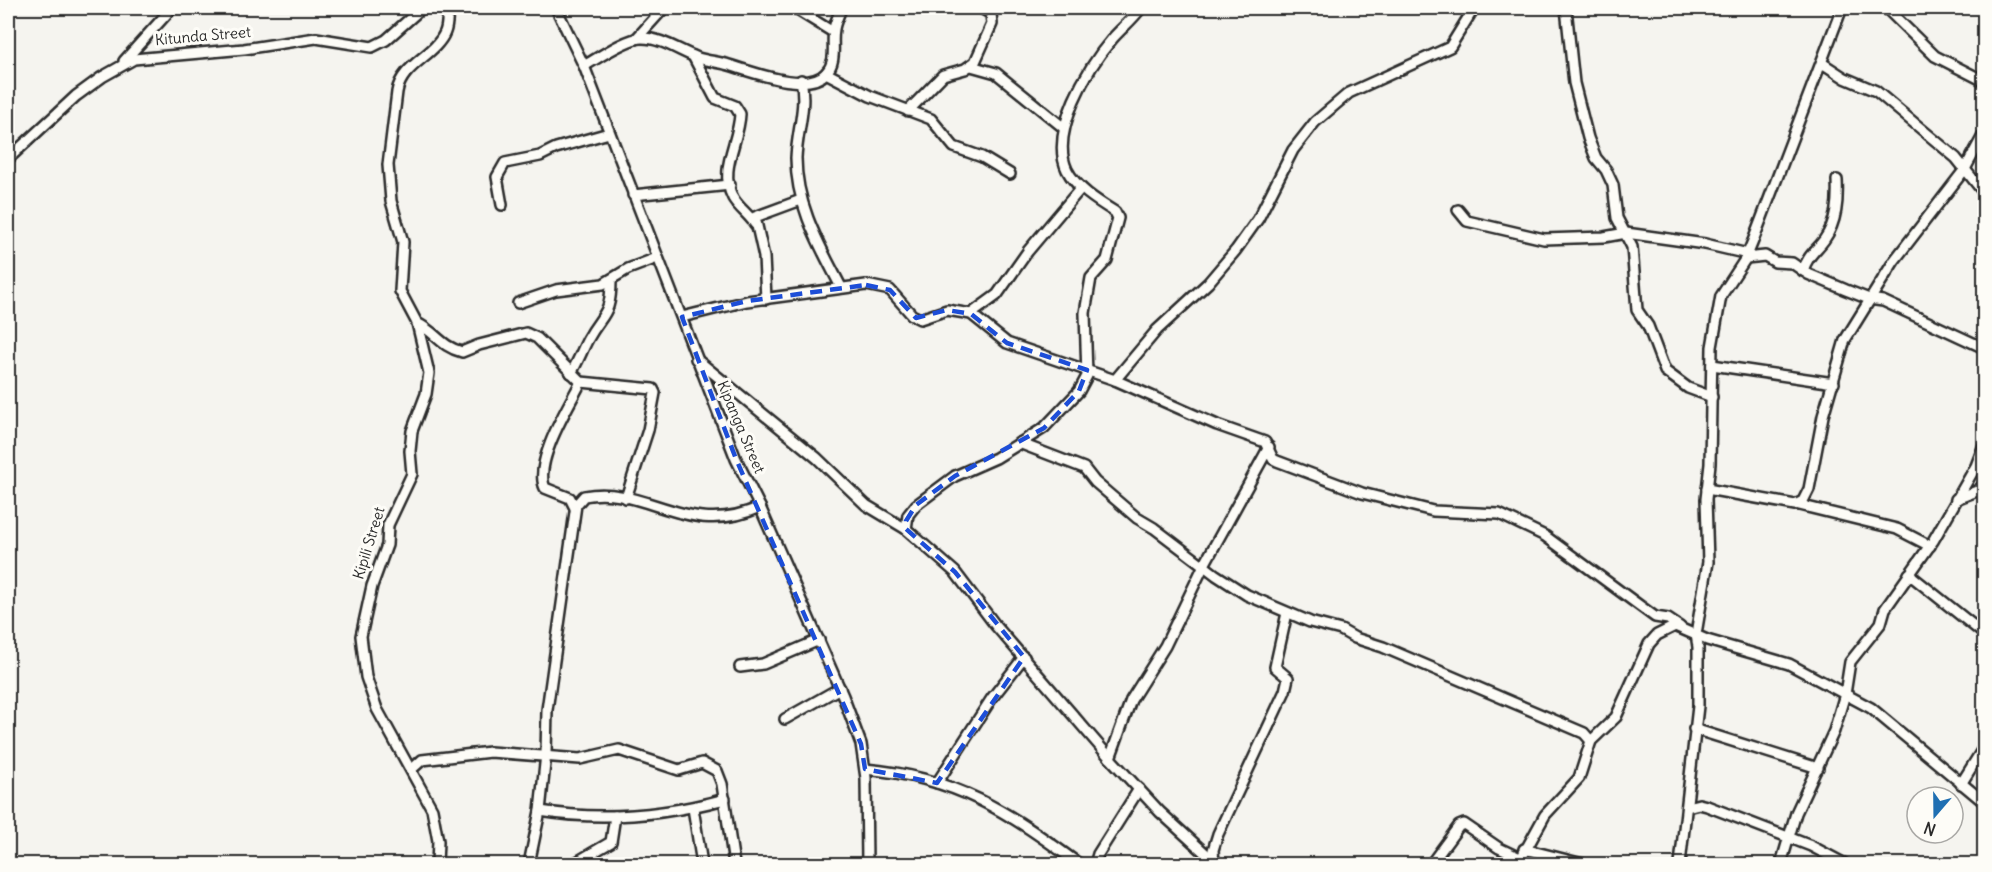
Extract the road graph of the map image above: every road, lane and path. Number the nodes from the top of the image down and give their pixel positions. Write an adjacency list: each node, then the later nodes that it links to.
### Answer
1 (172, 8): 18 (street)
2 (422, 8): 18 (street, Kitunda Street)
3 (448, 8): 51 (street, Kipili Street)
4 (556, 8): 19 (street, Kipanga Street)
5 (664, 8): 15 (street)
6 (794, 8): 14 (street)
7 (841, 8): 14 (street)
8 (981, 8): 20 (street)
9 (1141, 8): 25 (street)
10 (1474, 8): 57 (street)
11 (1566, 8): 40 (street)
12 (1842, 8): 17 (street)
13 (1886, 8): 23 (street)
14 (833, 32): 21 (street)
15 (636, 39): 16 (street); 19 (street)
16 (693, 56): 22 (street); 32 (street)
17 (1822, 63): 29 (street); 41 (street)
18 (120, 65): 28 (street, Kitunda Street)
19 (584, 66): 26 (street, Kipanga Street)
20 (971, 66): 24 (street); 25 (street)
21 (826, 73): 22 (street); 24 (street)
22 (801, 80): 36 (street)
23 (1984, 81)
24 (908, 111): 30 (street)
25 (1064, 128): 33 (street)
26 (609, 133): 35 (street, Kipanga Street); 37 (street)
27 (1984, 134): 29 (street)
28 (8, 159)
29 (1965, 169): 34 (street); 47 (street)
30 (1010, 174)
31 (1837, 180): 43 (street)
32 (730, 185): 35 (street); 39 (street)
33 (1081, 188): 49 (street); 55 (street)
34 (1984, 193)
35 (633, 195): 42 (street, Kipanga Street)
36 (801, 200): 39 (street); 45 (street)
37 (502, 205)
38 (1458, 210): 40 (street)
39 (755, 224): 46 (street)
40 (1626, 233): 41 (street); 60 (street)
41 (1747, 256): 43 (street); 54 (street)
42 (657, 258): 44 (street); 50 (street, Kipanga Street)
43 (1803, 271): 47 (street)
44 (611, 280): 48 (street); 56 (street)
45 (841, 287): 46 (street); 49 (street)
46 (766, 299): 50 (street)
47 (1869, 299): 52 (street); 59 (street)
48 (518, 303)
49 (971, 314): 55 (street)
50 (682, 317): 53 (street, Kipanga Street)
51 (417, 323): 56 (street); 91 (street, Kipili Street)
52 (1984, 348)
53 (696, 358): 69 (street, Kipanga Street); 71 (street)
54 (1712, 365): 59 (street); 60 (street)
55 (1087, 370): 57 (street); 61 (street)
56 (571, 373): 58 (street)
57 (1115, 380): 63 (street)
58 (581, 382): 66 (street); 70 (street)
59 (1834, 383): 68 (street)
60 (1712, 397): 65 (street)
61 (1019, 443): 71 (street); 73 (street)
62 (1984, 445): 67 (street)
63 (1269, 447): 73 (street); 76 (street)
64 (1984, 485): 67 (street)
65 (1707, 489): 68 (street); 77 (street)
66 (626, 498): 69 (street); 70 (street)
67 (1956, 498): 72 (street)
68 (1799, 505): 72 (street)
69 (760, 507): 79 (street, Kipanga Street)
70 (574, 508): 88 (street)
71 (906, 528): 80 (street)
72 (1930, 546): 74 (street)
73 (1204, 565): 75 (street); 89 (street)
74 (1909, 574): 78 (street); 83 (street)
75 (1287, 613): 86 (street); 105 (street)
76 (1680, 627): 77 (street); 86 (street)
77 (1696, 634): 83 (street); 85 (street)
78 (1984, 634)
79 (819, 640): 81 (street); 82 (street, Kipanga Street)
80 (1024, 657): 89 (street); 93 (street)
81 (740, 666)
82 (840, 688): 84 (street); 92 (street, Kipanga Street)
83 (1845, 694): 90 (street); 94 (street)
84 (785, 719)
85 (1694, 729): 90 (street); 98 (street)
86 (1591, 741): 103 (street)
87 (1984, 747): 94 (street)
88 (546, 754): 91 (street); 96 (street); 100 (street)
89 (1110, 758): 95 (street)
90 (1818, 768): 102 (street)
91 (412, 769): 106 (street, Kipili Street)
92 (865, 769): 93 (street); 110 (street, Kipanga Street)
93 (938, 783): 111 (street)
94 (1961, 784): 97 (street)
95 (1139, 789): 105 (street); 112 (street)
96 (725, 799): 99 (street); 109 (street)
97 (1984, 802)
98 (1687, 807): 102 (street); 115 (street)
99 (693, 808): 101 (street); 108 (street)
100 (540, 812): 101 (street); 107 (street)
101 (615, 816): 104 (street)
102 (1789, 838): 116 (street); 117 (street)
103 (1521, 857): 113 (street); 114 (street)
104 (575, 863)
105 (1216, 863)
106 (437, 864)
107 (529, 864)
108 (702, 864)
109 (734, 864)
110 (867, 864)
111 (1079, 864)
112 (1095, 864)
113 (1431, 864)
114 (1582, 864)
115 (1680, 864)
116 (1781, 864)
117 (1845, 864)

